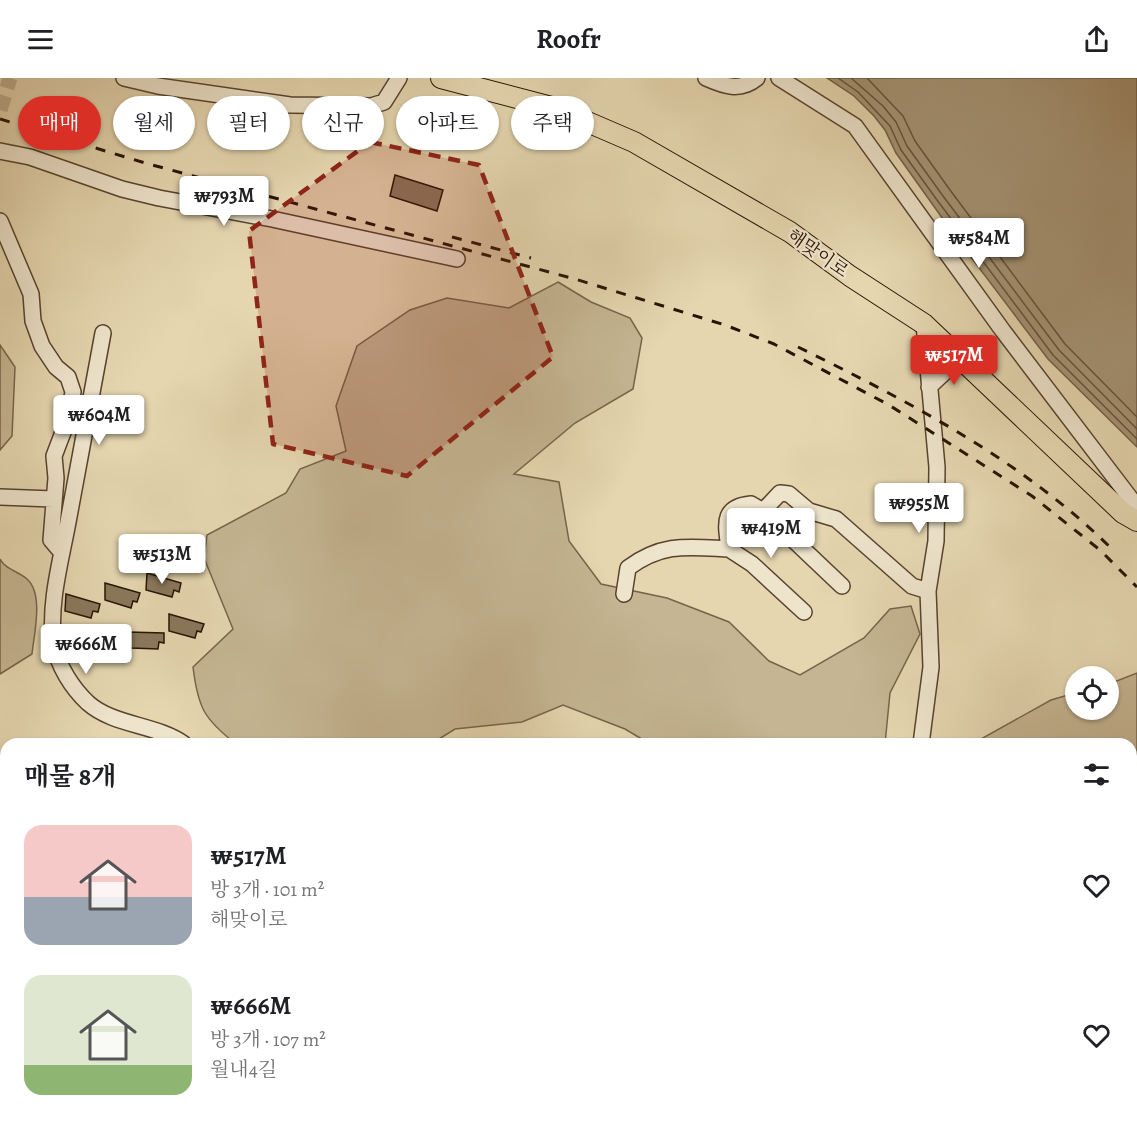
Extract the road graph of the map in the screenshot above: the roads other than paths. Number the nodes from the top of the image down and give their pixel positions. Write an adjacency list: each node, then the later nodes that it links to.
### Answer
1 (124, 78): 2 (street)
2 (399, 78)
3 (441, 78): 10 (main road, 해맞이로)
4 (706, 78): 5 (street)
5 (757, 78)
6 (779, 78): 16 (street)
7 (0, 151): 9 (street)
8 (0, 221): 15 (street)
9 (457, 260)
10 (924, 324): 12 (main road, 해맞이로); 13 (street)
11 (103, 333): 20 (street)
12 (966, 363): 13 (street); 18 (main road, 해맞이로)
13 (929, 387): 22 (street)
14 (0, 497): 15 (street)
15 (53, 499): 20 (street)
16 (1137, 507)
17 (763, 511): 19 (street); 21 (street); 22 (street)
18 (1137, 521)
19 (729, 549): 23 (street); 24 (street)
20 (62, 553): 25 (street)
21 (842, 586)
22 (928, 591): 26 (street)
23 (624, 594)
24 (804, 612)
25 (173, 738)
26 (922, 738)

